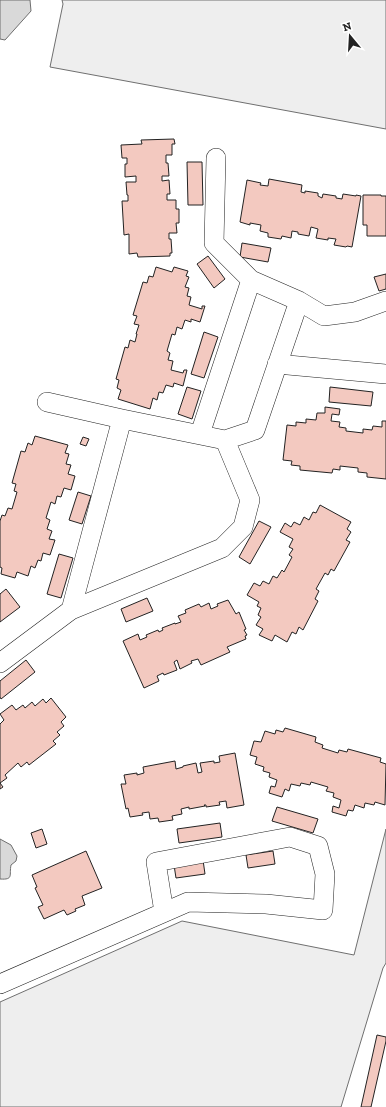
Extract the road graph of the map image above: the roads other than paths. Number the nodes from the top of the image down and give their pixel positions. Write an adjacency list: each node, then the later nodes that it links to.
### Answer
1 (216, 158): 2 (lane)
2 (251, 280): 3 (lane); 9 (lane)
3 (299, 300): 4 (lane); 5 (lane)
4 (386, 301)
5 (277, 364): 6 (lane); 10 (lane)
6 (386, 374)
7 (47, 402): 8 (lane)
8 (122, 419): 9 (lane); 11 (lane)
9 (200, 434): 10 (lane)
10 (225, 440): 11 (lane)
11 (71, 610): 12 (lane)
12 (0, 663)
13 (164, 912): 13 (lane); 14 (lane)
14 (0, 984)

